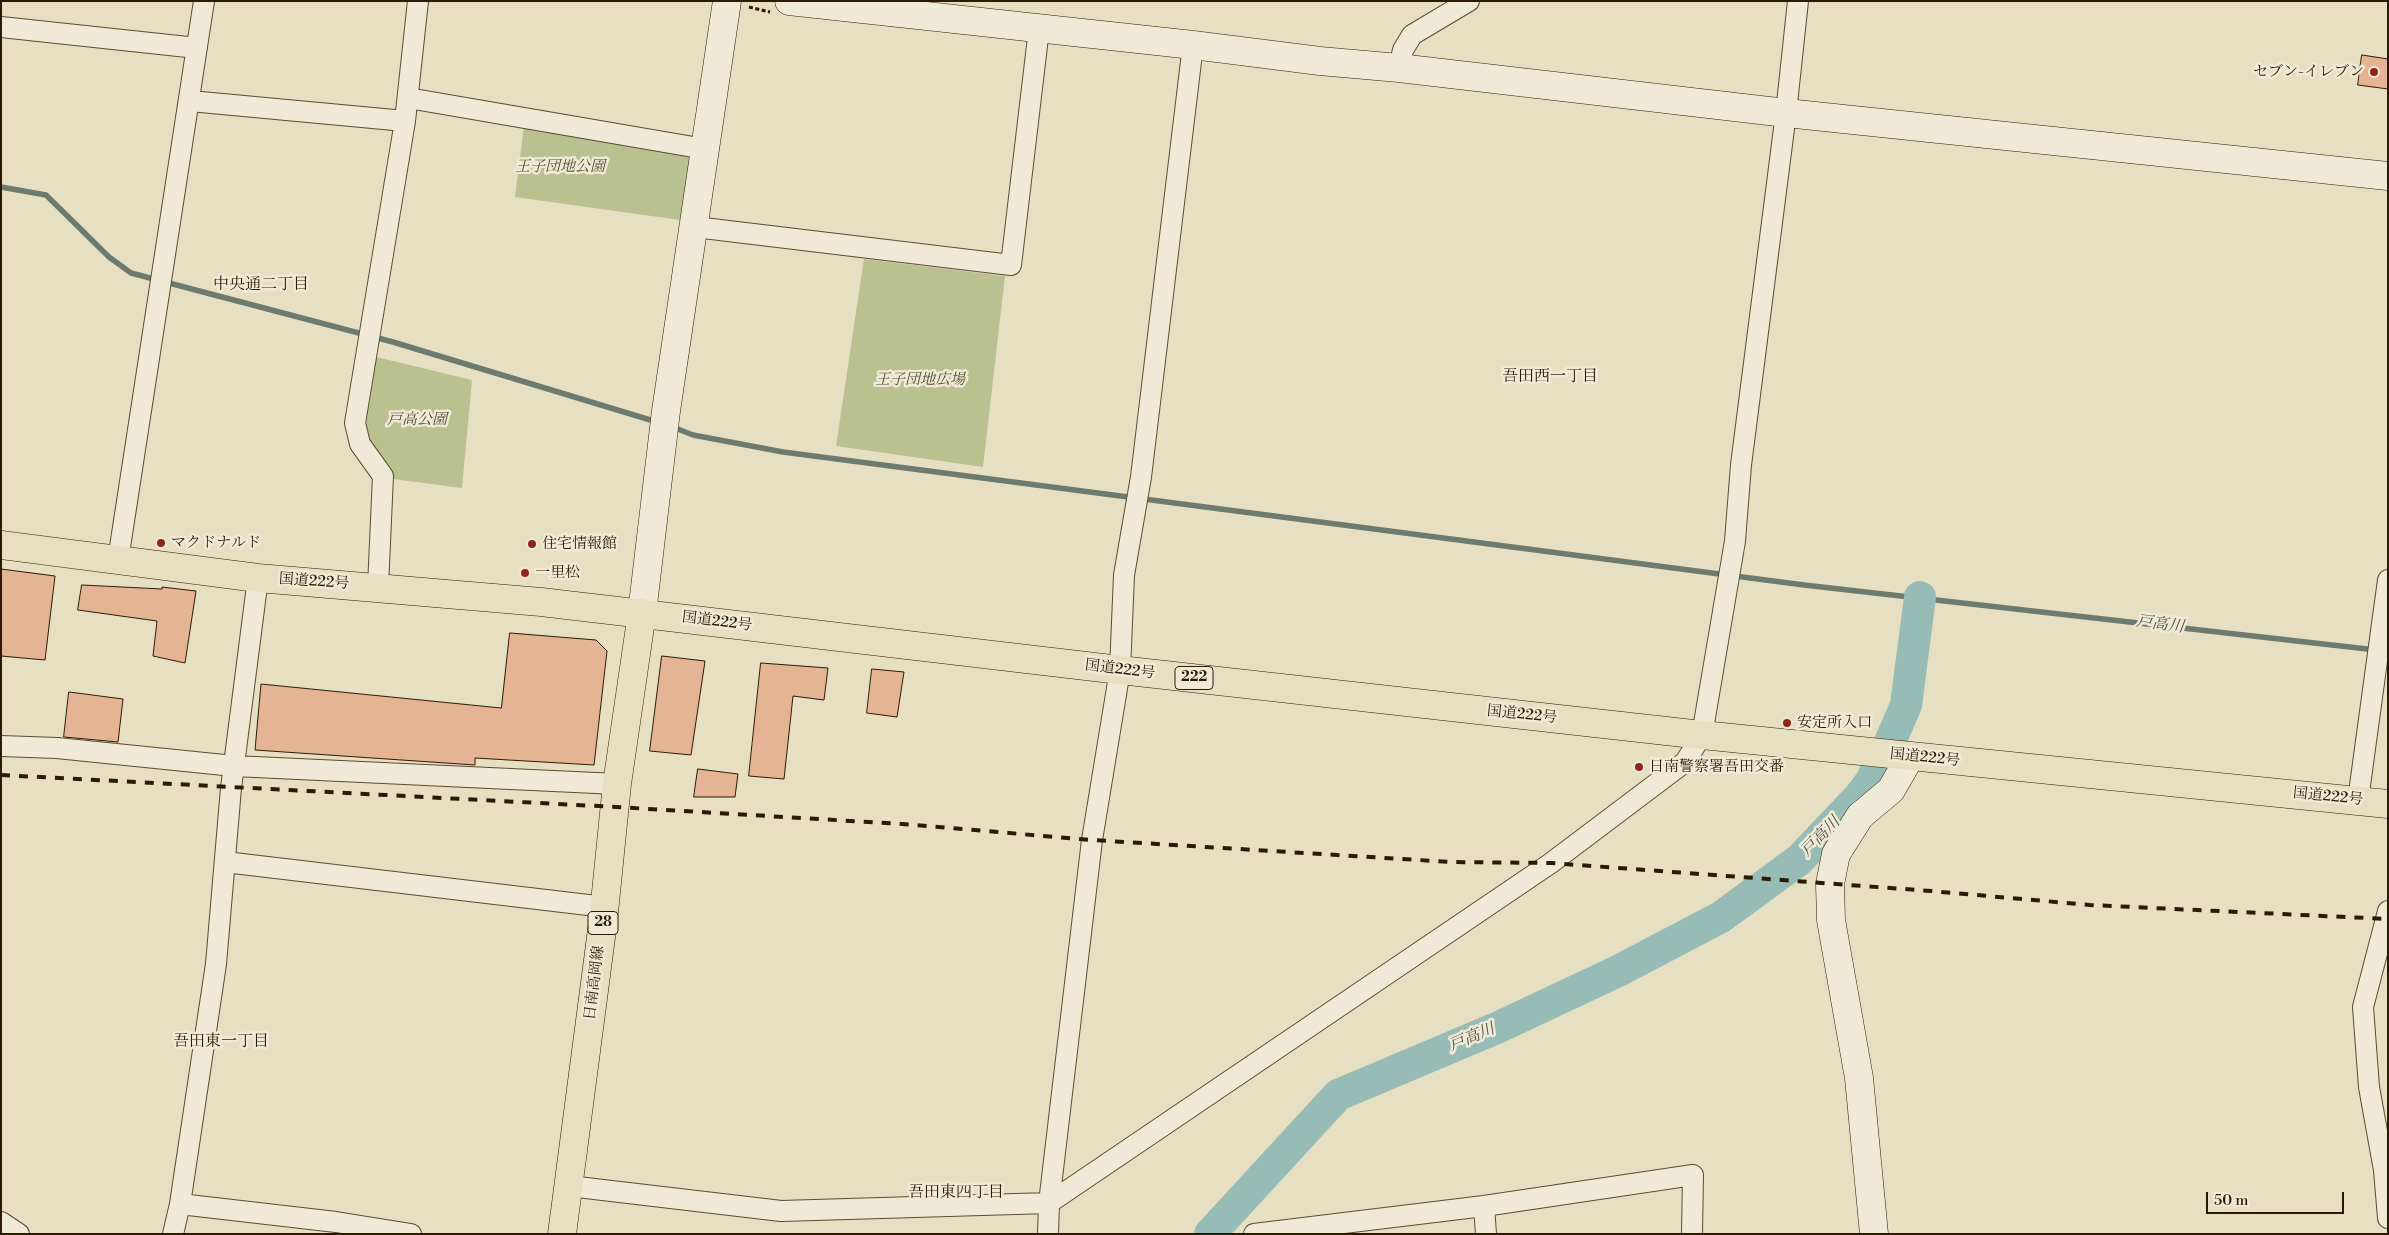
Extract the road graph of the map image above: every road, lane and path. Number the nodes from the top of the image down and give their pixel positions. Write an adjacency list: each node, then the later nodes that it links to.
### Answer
1 (204, 1): 10 (street)
2 (418, 1): 12 (street)
3 (728, 1): 16 (street)
4 (789, 1): 8 (street)
5 (1469, 1): 11 (street)
6 (1798, 1): 14 (street)
7 (1, 27): 10 (street)
8 (1039, 29): 9 (street); 18 (street)
9 (1193, 45): 11 (street); 25 (street)
10 (196, 48): 13 (street)
11 (1399, 68): 14 (street)
12 (408, 98): 15 (street); 16 (street)
13 (190, 101): 15 (street); 20 (street)
14 (1786, 113): 17 (street); 26 (street)
15 (405, 121): 23 (street)
16 (705, 149): 18 (street)
17 (2388, 176)
18 (695, 227): 24 (street)
19 (1, 545): 20 (main road, 国道222号 / 222)
20 (118, 560): 21 (main road, 国道222号 / 222)
21 (258, 578): 23 (main road, 国道222号 / 222); 29 (street)
22 (2388, 580): 31 (street)
23 (378, 587): 24 (main road, 国道222号 / 222)
24 (642, 613): 25 (main road, 国道222号 / 222); 30 (main road, 日南高岡線 / 28)
25 (1120, 670): 26 (main road, 国道222号 / 222); 37 (street)
26 (1702, 735): 28 (main road, 国道222号 / 222); 37 (street)
27 (1, 746): 29 (street)
28 (1910, 757): 31 (main road, 国道222号 / 222); 50 (street)
29 (234, 766): 30 (street); 33 (street)
30 (617, 784): 34 (main road, 日南高岡線 / 28)
31 (2358, 800): 32 (main road, 国道222号 / 222)
32 (2388, 804)
33 (224, 862): 34 (street); 38 (street)
34 (605, 907): 36 (main road, 日南高岡線 / 28)
35 (2388, 911): 40 (street)
36 (569, 1186): 37 (street); 45 (main road, 日南高岡線 / 28)
37 (1049, 1203): 46 (street)
38 (180, 1204): 43 (street); 44 (street)
39 (1484, 1206): 47 (street); 48 (street); 49 (street)
40 (2388, 1218)
41 (1, 1222): 42 (street)
42 (19, 1234)
43 (174, 1234)
44 (411, 1234)
45 (562, 1234)
46 (1048, 1234)
47 (1254, 1234)
48 (1486, 1234)
49 (1692, 1234)
50 (1874, 1234)

